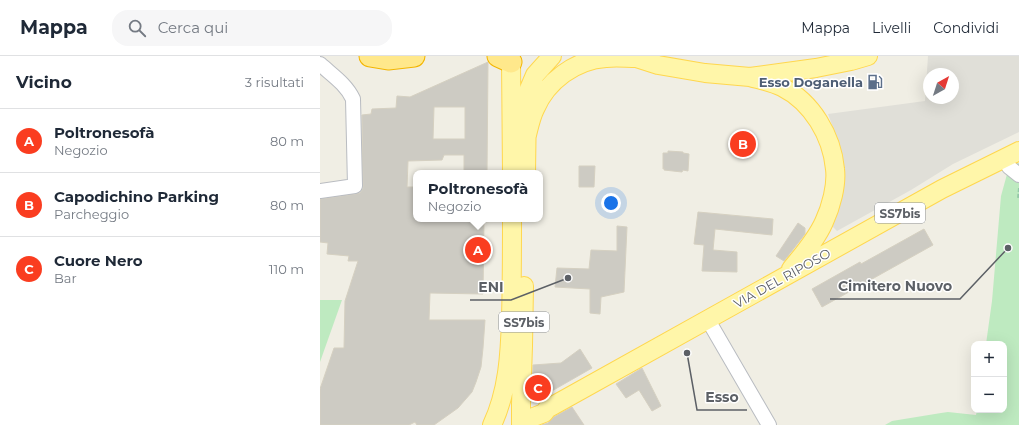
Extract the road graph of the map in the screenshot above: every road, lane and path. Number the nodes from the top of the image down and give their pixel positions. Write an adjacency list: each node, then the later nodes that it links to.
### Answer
1 (370, 56): 2 (highway)
2 (414, 56)
3 (868, 56): 8 (main road)
4 (633, 57): 8 (main road); 9 (main road)
5 (505, 58): 6 (main road); 11 (main road)
6 (551, 59): 9 (main road)
7 (320, 64): 15 (street)
8 (750, 77): 19 (main road)
9 (527, 136): 12 (main road)
10 (1011, 155): 13 (street); 19 (main road, VIA DEL RIPOSO / SS7bis)
11 (512, 170)
12 (526, 170)
13 (1019, 174)
14 (1019, 186): 16 (path)
15 (320, 191)
16 (1019, 199)
17 (512, 222): 21 (main road, SS7bis)
18 (525, 222): 22 (main road, SS7bis)
19 (782, 278): 20 (main road, VIA DEL RIPOSO)
20 (708, 320): 23 (main road, VIA DEL RIPOSO); 27 (street)
21 (504, 390): 25 (main road); 26 (main road)
22 (520, 404): 23 (main road); 24 (main road, SS7bis)
23 (546, 409): 24 (main road, VIA DEL RIPOSO)
24 (521, 424)
25 (479, 425)
26 (492, 425)
27 (769, 425)

